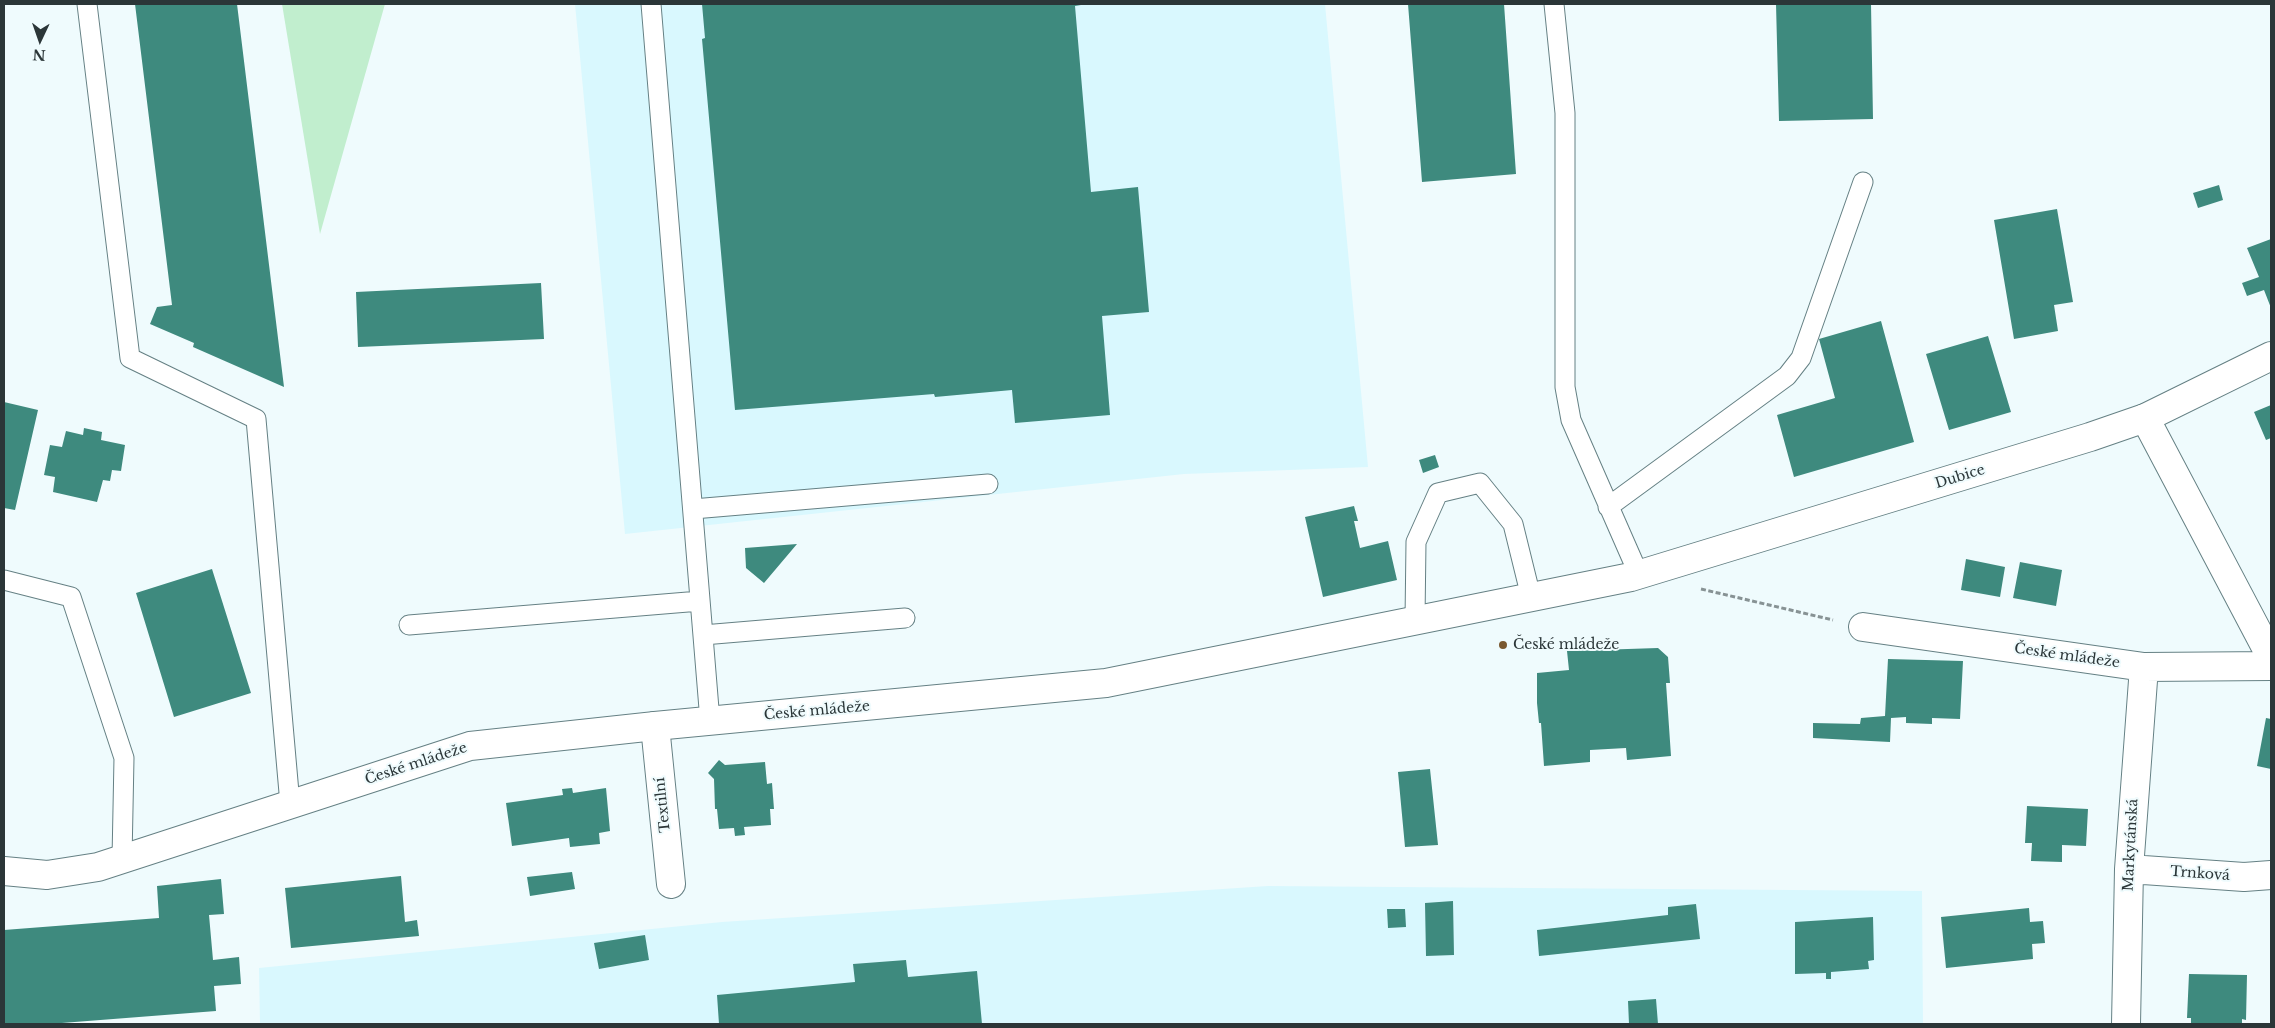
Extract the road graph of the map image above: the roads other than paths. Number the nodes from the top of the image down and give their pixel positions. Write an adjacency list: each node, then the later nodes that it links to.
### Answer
1 (87, 4): 24 (lane)
2 (651, 4): 9 (lane)
3 (1554, 4): 8 (lane)
4 (1863, 182): 8 (lane)
5 (2271, 356): 6 (street, Dubice)
6 (2145, 418): 10 (street, Dubice); 19 (street)
7 (988, 484): 9 (lane)
8 (1608, 507): 10 (lane)
9 (692, 509): 13 (lane)
10 (1639, 575): 12 (street, České mládeže)
11 (4, 580): 25 (lane)
12 (1531, 597): 15 (street, České mládeže); 15 (lane)
13 (700, 601): 16 (lane); 18 (lane)
14 (905, 618): 18 (lane)
15 (1415, 620): 22 (street, České mládeže)
16 (409, 625)
17 (1863, 627): 21 (street, České mládeže)
18 (703, 635): 22 (lane)
19 (2271, 657)
20 (2271, 666): 21 (street, České mládeže)
21 (2144, 667): 26 (street, Markytánská)
22 (710, 721): 23 (street, České mládeže)
23 (655, 726): 24 (street, České mládeže); 29 (street, Textilní)
24 (290, 804): 25 (street, České mládeže)
25 (122, 859): 27 (street, České mládeže)
26 (2129, 869): 28 (street, Trnková); 30 (street, Markytánská)
27 (4, 872)
28 (2271, 875)
29 (671, 884)
30 (2126, 1024)

